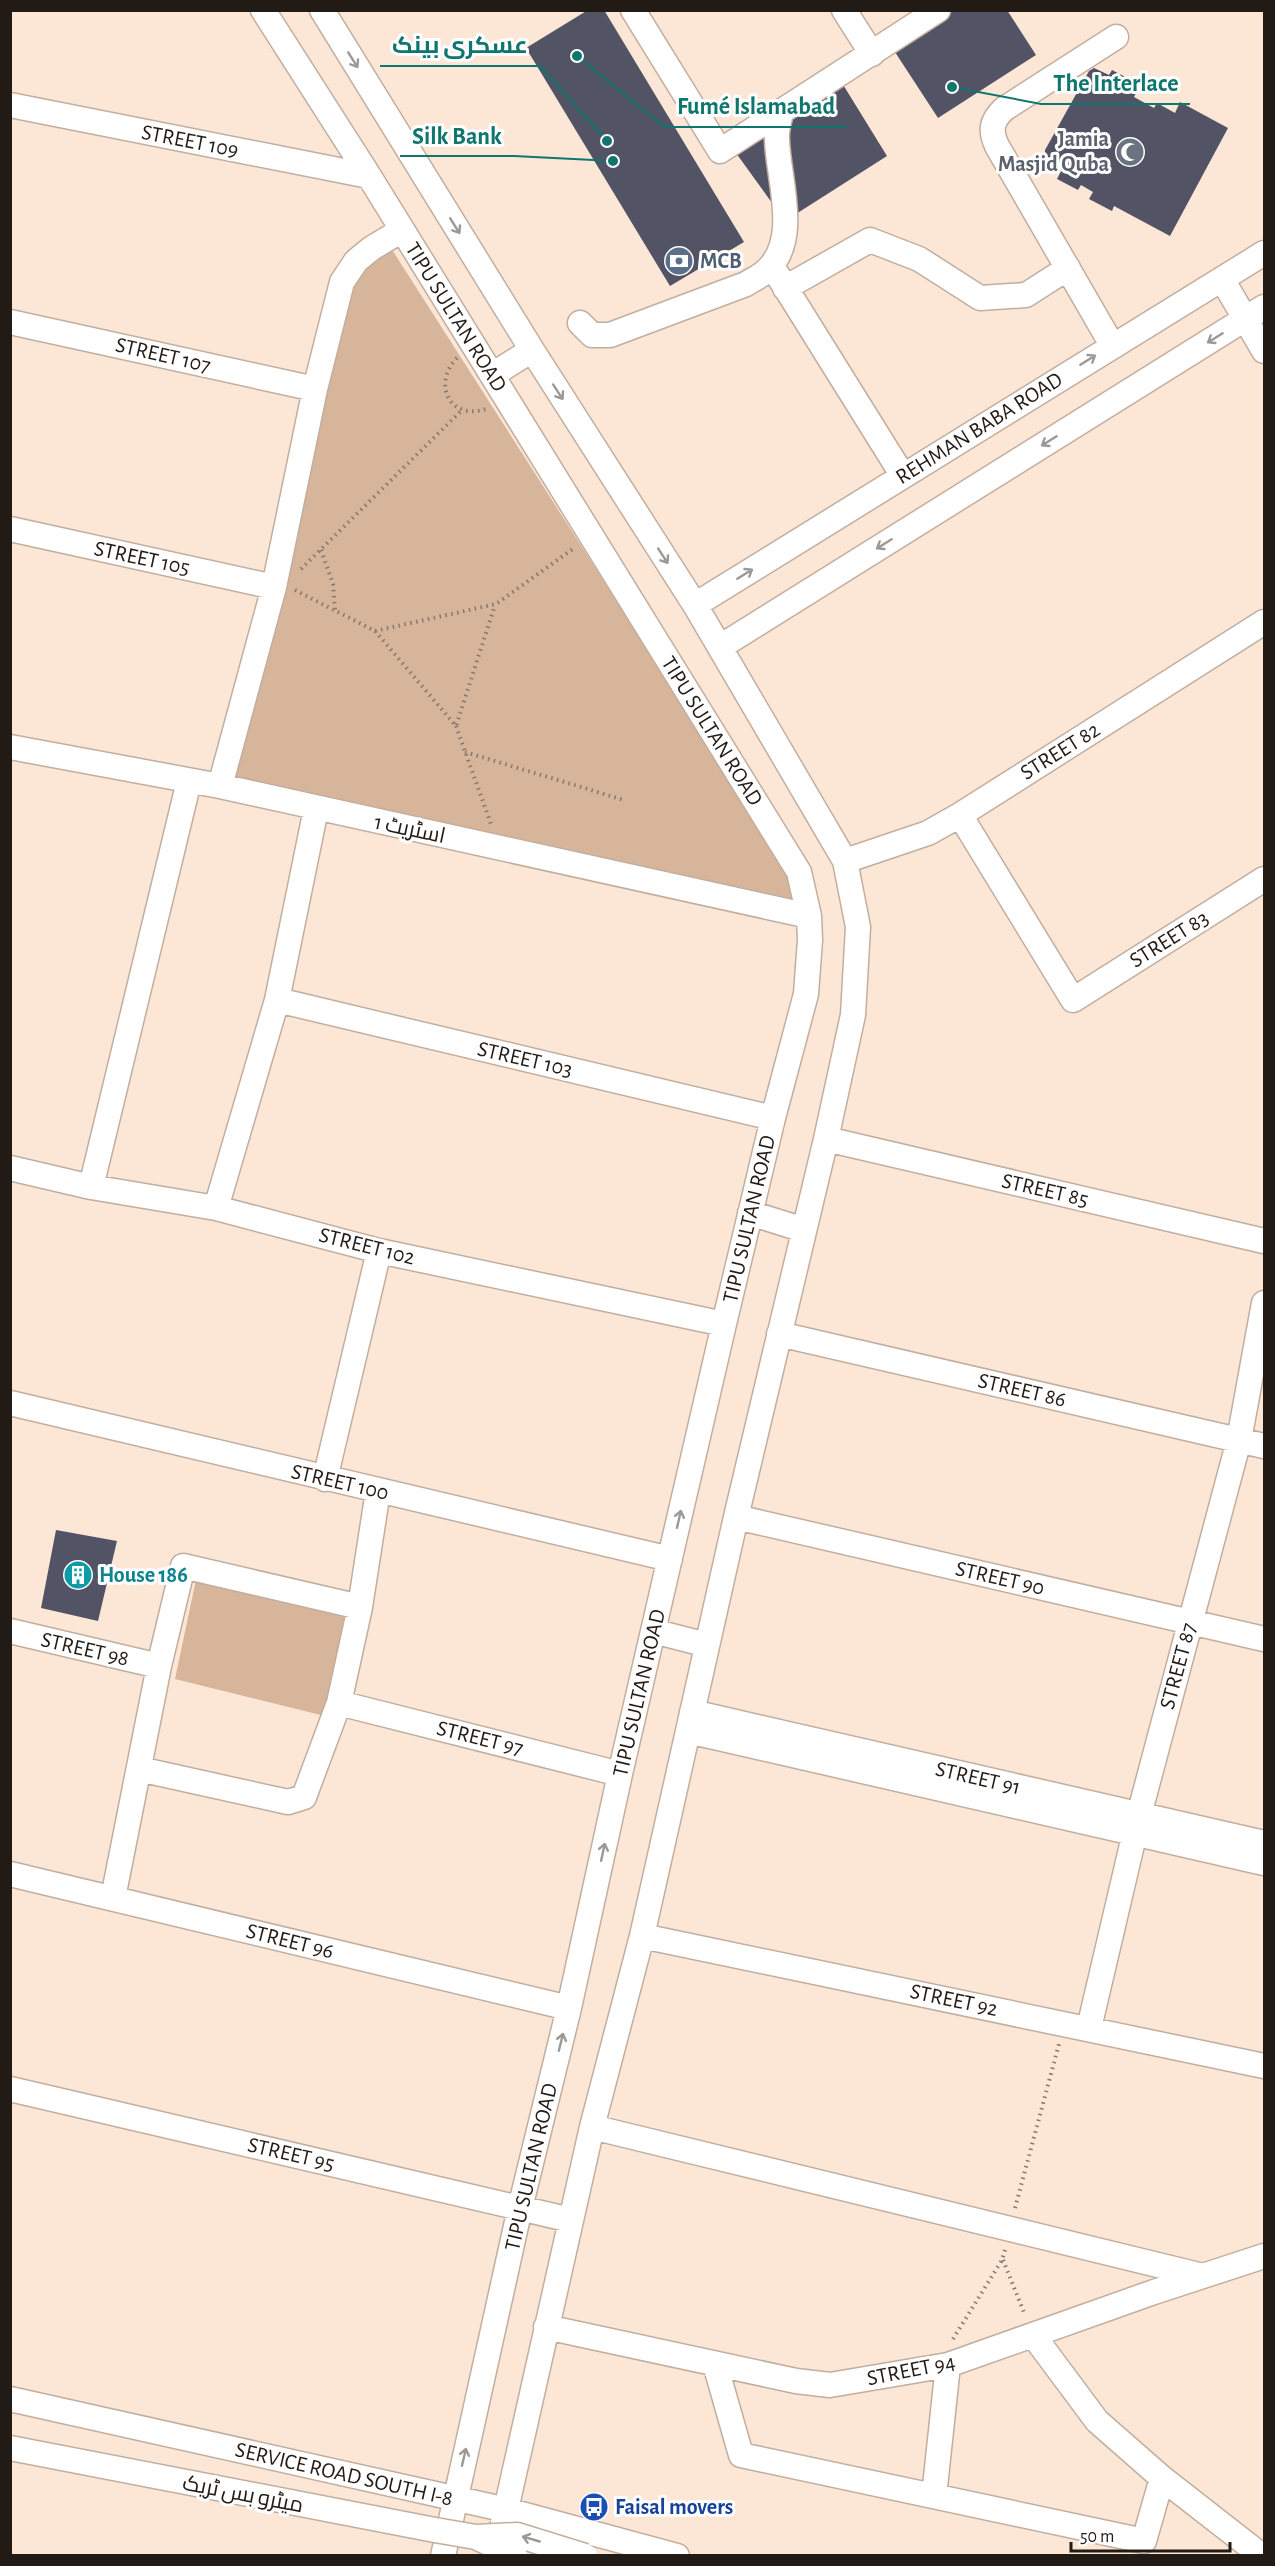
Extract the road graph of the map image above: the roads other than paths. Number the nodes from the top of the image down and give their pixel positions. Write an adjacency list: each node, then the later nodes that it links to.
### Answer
1 (263, 10): 10 (street, TIPU SULTAN ROAD)
2 (322, 10): 21 (street, TIPU SULTAN ROAD, one-way to 21)
3 (633, 10): 9 (street)
4 (844, 10): 7 (street)
5 (938, 10): 7 (street)
6 (1116, 37): 14 (street)
7 (872, 54): 9 (street)
8 (10, 105): 10 (street, STREET 109)
9 (781, 112): 13 (street)
10 (369, 176): 11 (street, TIPU SULTAN ROAD)
11 (402, 230): 23 (street, TIPU SULTAN ROAD); 24 (street)
12 (1264, 253): 15 (street, REHMAN BABA ROAD)
13 (771, 265): 16 (street); 19 (street)
14 (1068, 268): 16 (street); 20 (street)
15 (1222, 279): 17 (street); 20 (street, REHMAN BABA ROAD)
16 (785, 288): 25 (street)
17 (1255, 313): 22 (street); 30 (street, one-way to 30)
18 (10, 322): 24 (street, STREET 107)
19 (580, 323)
20 (1112, 345): 25 (street, REHMAN BABA ROAD, one-way to 20)
21 (532, 350): 23 (street); 28 (street, TIPU SULTAN ROAD, one-way to 28)
22 (1264, 351)
23 (492, 375): 38 (street, TIPU SULTAN ROAD)
24 (315, 389): 27 (street)
25 (903, 476): 28 (street, REHMAN BABA ROAD, one-way to 25)
26 (10, 529): 27 (street, STREET 105)
27 (279, 586): 33 (street)
28 (695, 605): 30 (street, TIPU SULTAN ROAD)
29 (1264, 622): 35 (street, STREET 82)
30 (720, 647): 36 (street, TIPU SULTAN ROAD)
31 (10, 747): 32 (street, اسٹریٹ 1)
32 (189, 782): 33 (street, اسٹریٹ 1); 43 (street)
33 (220, 786): 34 (street, اسٹریٹ 1)
34 (316, 809): 38 (street, اسٹریٹ 1); 39 (street)
35 (960, 815): 36 (street, STREET 82); 37 (street, STREET 83)
36 (845, 861): 41 (street, TIPU SULTAN ROAD)
37 (1264, 879)
38 (809, 916): 40 (street, TIPU SULTAN ROAD)
39 (277, 1000): 40 (street, STREET 103); 44 (street)
40 (773, 1118): 45 (street, TIPU SULTAN ROAD)
41 (826, 1139): 46 (street, TIPU SULTAN ROAD); 47 (street, STREET 85)
42 (10, 1168): 43 (street, STREET 102)
43 (91, 1187): 44 (street, STREET 102)
44 (216, 1208): 48 (street, STREET 102)
45 (750, 1213): 46 (street); 50 (street, TIPU SULTAN ROAD)
46 (804, 1230): 51 (street, TIPU SULTAN ROAD)
47 (1264, 1241)
48 (380, 1251): 50 (street, STREET 102); 55 (street)
49 (1264, 1303): 53 (street, STREET 87)
50 (724, 1324): 58 (street, TIPU SULTAN ROAD, one-way to 50)
51 (779, 1334): 53 (street, STREET 86); 57 (street, TIPU SULTAN ROAD)
52 (10, 1403): 55 (street, STREET 100)
53 (1239, 1440): 54 (street, STREET 86); 60 (street, STREET 87)
54 (1264, 1446)
55 (325, 1479): 56 (street, STREET 100)
56 (378, 1491): 58 (street, STREET 100); 59 (street)
57 (736, 1517): 60 (street, STREET 90); 64 (street, TIPU SULTAN ROAD)
58 (670, 1559): 62 (street, TIPU SULTAN ROAD)
59 (360, 1607): 65 (street); 66 (street)
60 (1190, 1622): 63 (street, STREET 90); 70 (street, STREET 87)
61 (10, 1631): 65 (street, STREET 98)
62 (653, 1631): 64 (street); 69 (street, TIPU SULTAN ROAD)
63 (1264, 1638)
64 (707, 1645): 67 (street, TIPU SULTAN ROAD)
65 (159, 1666): 68 (street)
66 (339, 1703): 68 (street); 69 (street, STREET 97)
67 (690, 1721): 70 (street, STREET 91); 75 (street, TIPU SULTAN ROAD)
68 (139, 1769): 74 (street)
69 (620, 1774): 76 (street, TIPU SULTAN ROAD, one-way to 69)
70 (1137, 1824): 71 (street, STREET 91); 72 (street); 77 (street, STREET 87)
71 (1264, 1843)
72 (1264, 1863)
73 (10, 1874): 74 (street, STREET 96)
74 (113, 1898): 76 (street, STREET 96)
75 (642, 1936): 77 (street, STREET 92); 80 (street, TIPU SULTAN ROAD)
76 (569, 2008): 81 (street, TIPU SULTAN ROAD, one-way to 76)
77 (1089, 2028): 78 (street, STREET 92)
78 (1264, 2066)
79 (10, 2089): 81 (street, STREET 95)
80 (592, 2127): 82 (street, TIPU SULTAN ROAD); 84 (street)
81 (520, 2208): 82 (street, STREET 95); 93 (street, TIPU SULTAN ROAD, one-way to 81)
82 (571, 2220): 85 (street, TIPU SULTAN ROAD)
83 (1264, 2256): 84 (street, STREET 94)
84 (1203, 2276): 86 (street, STREET 94)
85 (546, 2327): 87 (street, STREET 94); 94 (street, TIPU SULTAN ROAD)
86 (1033, 2335): 88 (street, STREET 94); 91 (street)
87 (716, 2364): 88 (street, STREET 94); 92 (street)
88 (941, 2366): 92 (street)
89 (10, 2399): 93 (street, SERVICE ROAD SOUTH I-8)
90 (10, 2448): 95 (street, میٹرو بس ٹریک, bridge)
91 (1162, 2478): 92 (street); 101 (street)
92 (934, 2496)
93 (454, 2499): 94 (street, SERVICE ROAD SOUTH I-8); 96 (street, TIPU SULTAN ROAD)
94 (507, 2510): 97 (street, TIPU SULTAN ROAD); 100 (street, SERVICE ROAD SOUTH I-8)
95 (476, 2537): 98 (street, میٹرو بس ٹریک, bridge); 99 (street, میٹرو بس ٹریک, one-way to 95, bridge)
96 (443, 2556)
97 (496, 2556)
98 (515, 2556)
99 (585, 2556)
100 (677, 2556)
101 (1262, 2556)

